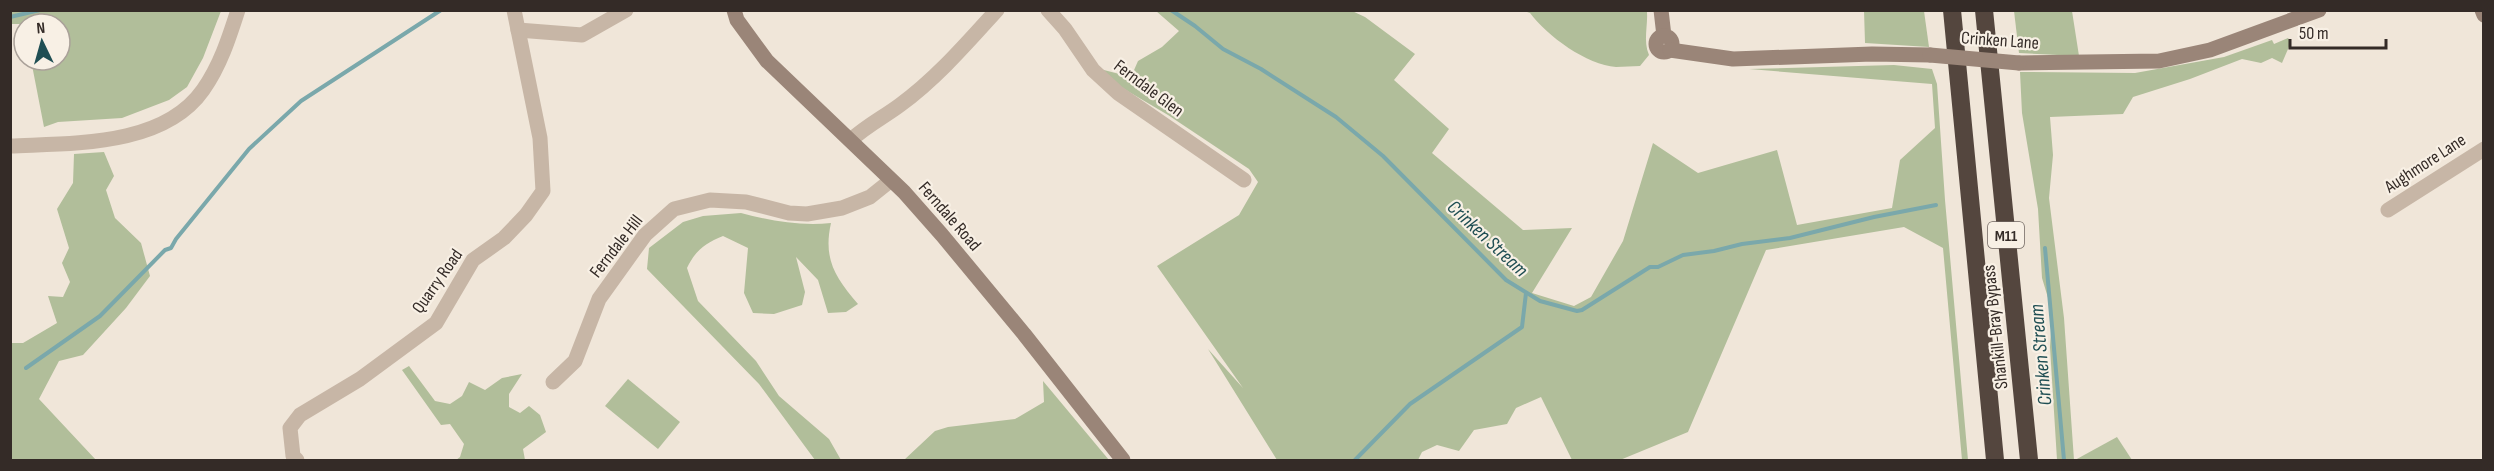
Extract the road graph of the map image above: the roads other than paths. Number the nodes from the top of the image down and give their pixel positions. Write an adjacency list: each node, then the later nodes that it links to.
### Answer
1 (238, 10): 16 (street)
2 (514, 10): 14 (street, Quarry Road)
3 (626, 10): 14 (street)
4 (734, 10): 15 (street, Ferndale Road)
5 (997, 10): 15 (street)
6 (1048, 10): 18 (street, Ferndale Glen)
7 (1661, 10): 12 (street, Crinken Lane, bridge)
8 (1952, 10): 24 (highway, Shankill-Bray Bypass / M11)
9 (1984, 10): 25 (highway, Shankill-Bray Bypass / M11)
10 (2319, 10): 12 (street, Crinken Lane)
11 (2482, 10): 13 (street)
12 (2303, 14)
13 (2484, 15)
14 (518, 30): 22 (street, Quarry Road)
15 (851, 140): 19 (street, Ferndale Road)
16 (10, 146)
17 (2484, 149): 20 (street, Aughmore Lane)
18 (1244, 180)
19 (890, 181): 21 (street, Ferndale Hill); 23 (street, Ferndale Road)
20 (2388, 210)
21 (553, 382)
22 (297, 460)
23 (1123, 460)
24 (1995, 460)
25 (2029, 460)

